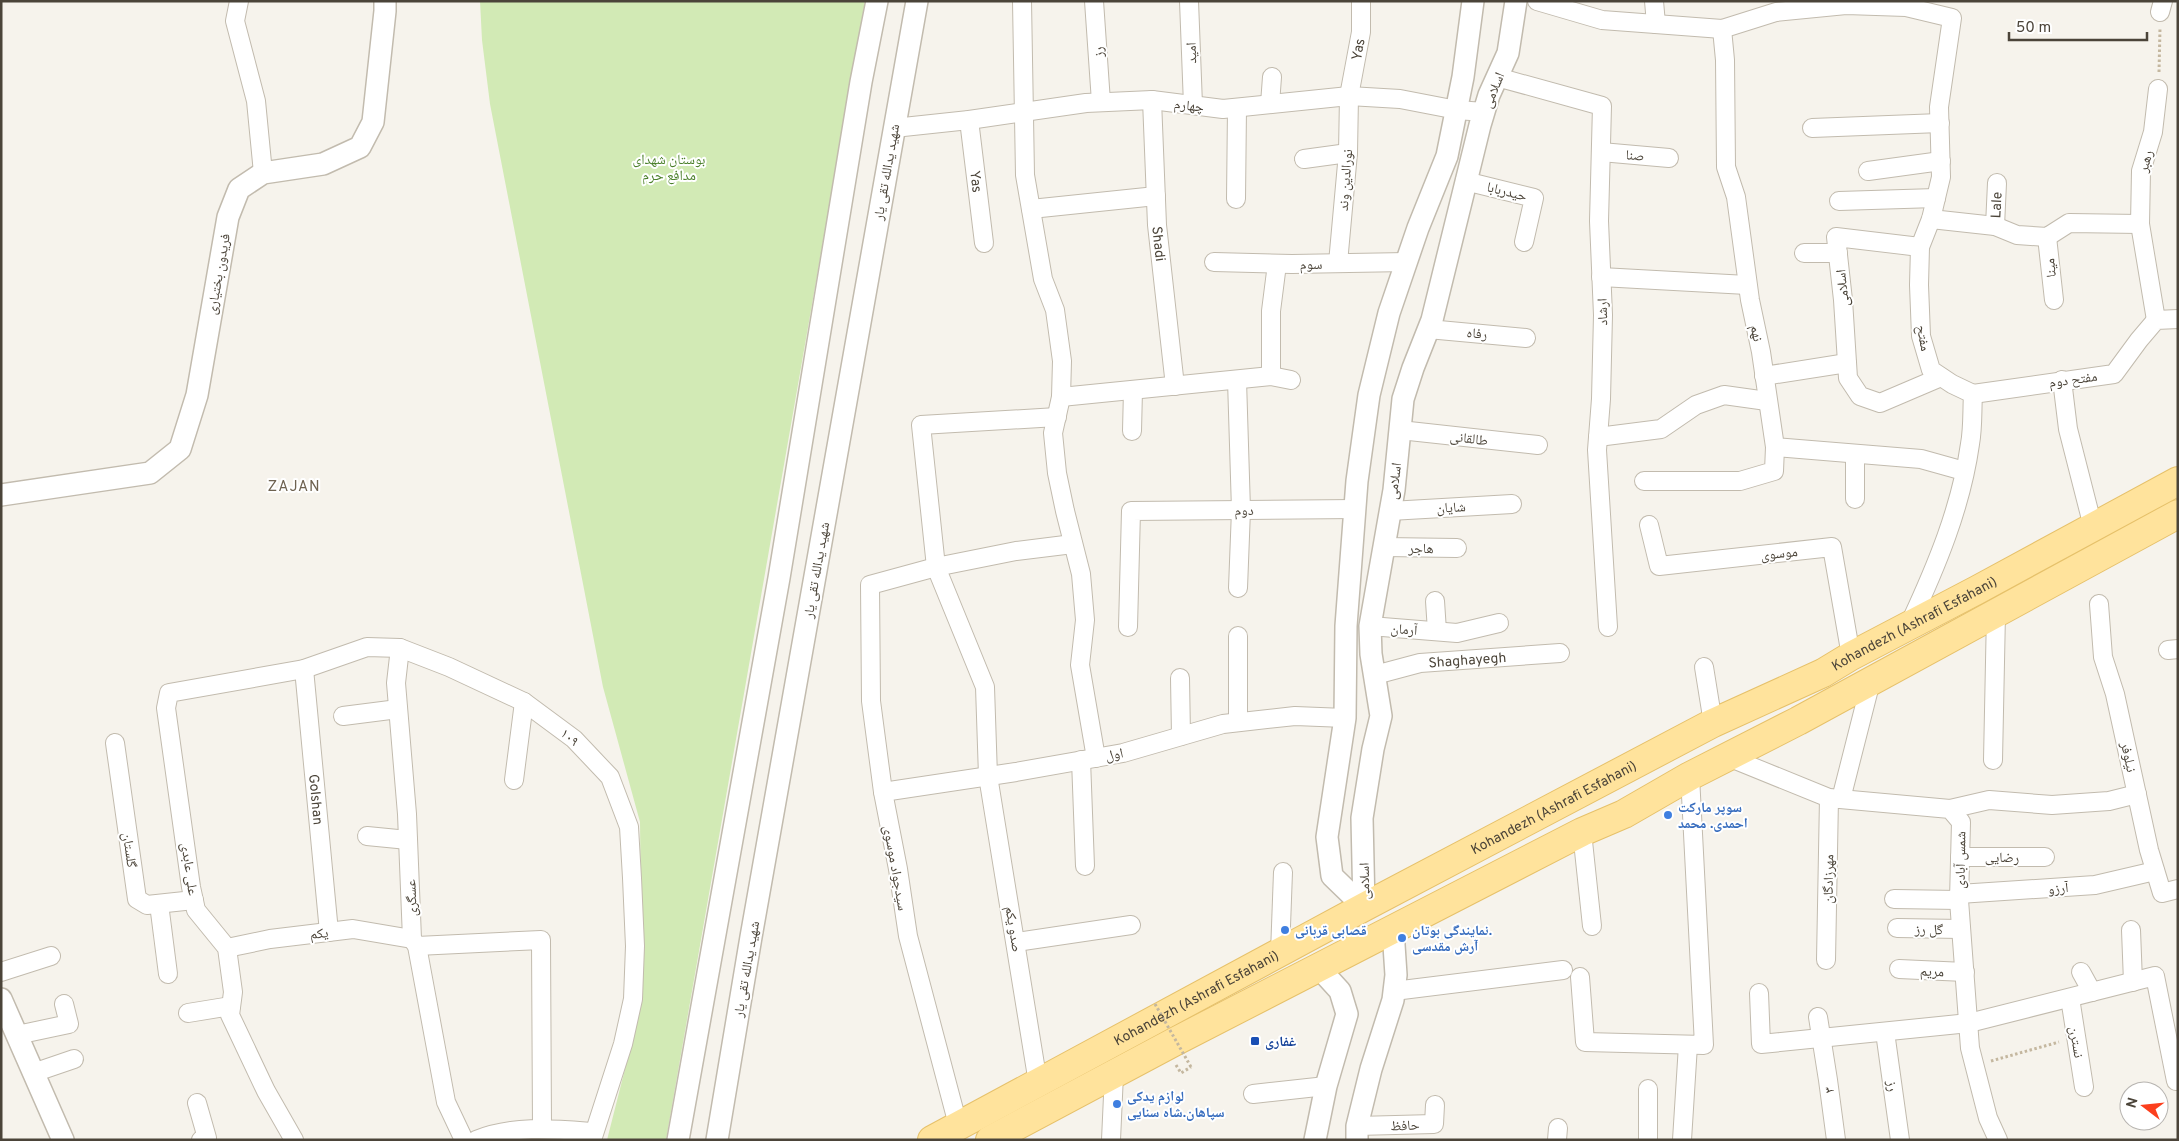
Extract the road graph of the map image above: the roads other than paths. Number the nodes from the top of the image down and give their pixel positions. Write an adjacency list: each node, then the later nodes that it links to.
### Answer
1 (239, 1): 37 (street)
2 (385, 1): 37 (street, فریدون بختیاری)
3 (877, 1): 211 (street)
4 (917, 1): 29 (street, شهید یدالله تقی یار)
5 (1022, 1): 25 (street)
6 (1094, 1): 20 (street, رز)
7 (1189, 1): 22 (street, امید)
8 (1361, 1): 18 (street, Yas)
9 (1472, 1): 24 (street, اسلامی)
10 (1516, 1): 16 (street, اسلامی)
11 (1537, 1): 13 (street)
12 (1654, 1): 13 (street)
13 (1656, 24): 14 (street)
14 (1722, 29): 28 (street, مفتح); 59 (street, نهم)
15 (1272, 77): 21 (street)
16 (1497, 77): 26 (street, اسلامی); 31 (street, ارشاد)
17 (2158, 89): 46 (street, رهبر)
18 (1349, 96): 21 (street, چهارم); 24 (street, چهارم); 32 (street, نورالدین وند)
19 (1152, 100): 20 (street, چهارم); 22 (street, چهارم); 40 (street, Shadi)
20 (1101, 102): 25 (street, چهارم)
21 (1270, 104): 23 (street, چهارم)
22 (1194, 105): 23 (street, چهارم)
23 (1237, 108): 42 (street)
24 (1457, 110): 26 (street, چهارم); 55 (street, اسلامی)
25 (1024, 111): 27 (street, چهارم); 44 (street)
26 (1484, 112): 38 (street, اسلامی)
27 (969, 120): 29 (street, چهارم); 50 (street, Yas)
28 (1940, 123): 30 (street); 35 (street, مفتح)
29 (894, 128): 212 (street, شهید یدالله تقی یار)
30 (1812, 128)
31 (1601, 152): 33 (street, صنا); 58 (street, ارشاد)
32 (1348, 153): 34 (street); 56 (street, نورالدین وند)
33 (1669, 158)
34 (1304, 159)
35 (1941, 161): 36 (street); 41 (street, مفتح)
36 (1868, 171)
37 (263, 173): 87 (street, فریدون بختیاری)
38 (1465, 181): 49 (street, حیدربابا); 63 (street, اسلامی)
39 (1997, 183): 47 (street, Lale)
40 (1156, 196): 44 (street); 72 (street, Shadi)
41 (1936, 198): 43 (street); 45 (street, مفتح)
42 (1236, 199)
43 (1839, 201)
44 (1031, 209): 75 (street)
45 (1931, 219): 47 (street); 51 (street, مفتح)
46 (2140, 224): 48 (street); 62 (street, رهبر)
47 (1995, 226): 48 (street)
48 (2047, 237): 60 (street, مینا)
49 (1524, 242)
50 (984, 243)
51 (1920, 247): 53 (street, اسلامی); 68 (street, مفتح)
52 (1804, 253): 53 (street)
53 (1838, 253): 65 (street, اسلامی)
54 (1214, 262): 57 (street, سوم)
55 (1407, 262): 56 (street, سوم); 90 (street, اسلامی)
56 (1338, 263): 57 (street, سوم)
57 (1277, 264): 66 (street)
58 (1602, 276): 59 (street); 80 (street, ارشاد)
59 (1748, 285): 67 (street, نهم)
60 (2054, 300)
61 (2178, 319): 62 (street)
62 (2156, 320): 71 (street, مفتح دوم)
63 (1428, 329): 64 (street, رفاه); 78 (street, اسلامی)
64 (1526, 338)
65 (1847, 363): 67 (street); 68 (street, اسلامی)
66 (1271, 376): 69 (street); 70 (street)
67 (1764, 376): 76 (street, نهم)
68 (1941, 377): 74 (street, مفتح)
69 (1237, 380): 72 (street); 91 (street)
70 (1291, 380)
71 (2062, 380): 74 (street, مفتح دوم); 95 (street)
72 (1175, 386): 73 (street)
73 (1133, 390): 75 (street); 79 (street)
74 (1973, 394): 84 (street)
75 (1061, 397): 77 (street)
76 (1767, 401): 80 (street); 82 (street, نهم)
77 (1057, 417): 96 (street); 99 (street, صدو یکم)
78 (1400, 430): 81 (street, طالقانی); 92 (street, اسلامی)
79 (1132, 431)
80 (1598, 437): 108 (street, ارشاد)
81 (1538, 446)
82 (1775, 447): 83 (street); 85 (street, نهم)
83 (1855, 454): 84 (street); 88 (street)
84 (1964, 471): 106 (street)
85 (1644, 481)
86 (2178, 482): 95 (main road, Kohandezh (Ashrafi Esfahani))
87 (1, 495)
88 (1854, 499)
89 (1512, 504): 92 (street, شایان)
90 (1356, 509): 91 (street, دوم); 124 (street, اسلامی)
91 (1241, 510): 100 (street); 107 (street, دوم)
92 (1390, 510): 97 (street, اسلامی)
93 (2178, 514): 103 (main road, Kohandezh (Ashrafi Esfahani))
94 (1649, 525): 113 (street, موسوی)
95 (2093, 527): 106 (main road, Kohandezh (Ashrafi Esfahani))
96 (1073, 544): 99 (street); 130 (street)
97 (1384, 547): 98 (street, هاجر); 105 (street, اسلامی)
98 (1457, 548)
99 (936, 566): 133 (street, صدو یکم); 136 (street, سیدجواد موسوی)
100 (1238, 588)
101 (1436, 601): 109 (street, آرمان)
102 (2099, 604): 137 (street, نیلوفر)
103 (1996, 613): 119 (main road, Kohandezh (Ashrafi Esfahani)); 132 (street)
104 (1499, 624): 109 (street, آرمان)
105 (1370, 626): 109 (street, آرمان); 117 (street, اسلامی)
106 (1908, 626): 113 (main road, Kohandezh (Ashrafi Esfahani))
107 (1128, 627)
108 (1608, 627)
109 (1437, 631)
110 (1238, 636): 125 (street)
111 (400, 648): 115 (street, ۱۰۹); 121 (street, ۱۰۹); 122 (street, عسگری)
112 (1560, 653): 117 (street, Shaghayegh)
113 (1851, 656): 116 (main road, Kohandezh (Ashrafi Esfahani))
114 (1704, 667): 126 (street)
115 (304, 669): 120 (street, ۱۰۹); 161 (street, Golshan)
116 (1823, 672): 126 (main road, Kohandezh (Ashrafi Esfahani)); 131 (main road)
117 (1375, 675): 154 (street, اسلامی)
118 (1180, 678): 127 (street)
119 (1871, 681): 131 (main road, Kohandezh (Ashrafi Esfahani)); 138 (street)
120 (169, 693): 152 (street, علی عابدی)
121 (524, 702): 135 (street); 205 (street, ۱۰۹)
122 (398, 709): 123 (street); 143 (street, عسگری)
123 (343, 716)
124 (1345, 718): 125 (street, اول); 154 (street, اسلامی)
125 (1238, 722): 127 (street, اول)
126 (1713, 723): 129 (main road, Kohandezh (Ashrafi Esfahani))
127 (1181, 736): 130 (street, اول)
128 (115, 743): 153 (street, گلستان)
129 (1664, 749): 140 (main road); 154 (main road, Kohandezh (Ashrafi Esfahani))
130 (1089, 759): 133 (street, اول); 146 (street)
131 (1725, 759): 134 (main road, Kohandezh (Ashrafi Esfahani)); 138 (street)
132 (1993, 760)
133 (988, 776): 136 (street, اول); 163 (street, صدو یکم)
134 (1690, 776): 140 (main road, Kohandezh (Ashrafi Esfahani)); 190 (street)
135 (514, 780)
136 (882, 792): 202 (street, سیدجواد موسوی)
137 (2137, 794): 139 (street); 147 (street, نیلوفر)
138 (1835, 798): 139 (street); 167 (street, مهرزادگان)
139 (1950, 809): 144 (street, شمس آبادی)
140 (1624, 814): 141 (main road, Kohandezh (Ashrafi Esfahani))
141 (1582, 832): 156 (street); 159 (main road, Kohandezh (Ashrafi Esfahani))
142 (367, 836): 143 (street)
143 (408, 840): 162 (street, عسگری)
144 (1960, 857): 145 (street, رضایی); 150 (street, شمس آبادی)
145 (2045, 857)
146 (1085, 866)
147 (2155, 871): 149 (street, نیلوفر); 150 (street, آرزو)
148 (1283, 872): 165 (street)
149 (2178, 889)
150 (1959, 897): 151 (street, آرزو); 158 (street, شمس آبادی)
151 (1894, 899)
152 (194, 900): 153 (street, گلستان); 164 (street, علی عابدی)
153 (159, 904): 174 (street)
154 (1364, 907): 165 (main road, Kohandezh (Ashrafi Esfahani))
155 (1130, 925): 163 (street)
156 (1592, 926)
157 (1897, 928): 158 (street, گل رز)
158 (1961, 929): 172 (street, شمس آبادی)
159 (1393, 930): 168 (main road, Kohandezh (Ashrafi Esfahani)); 177 (street)
160 (2130, 930): 176 (street)
161 (329, 932): 162 (street, یکم); 164 (street, یکم)
162 (415, 942): 203 (street, یکم); 209 (street, عسگری)
163 (1016, 942): 195 (street, صدو یکم)
164 (227, 948): 183 (street)
165 (1280, 953): 195 (main road, Kohandezh (Ashrafi Esfahani))
166 (51, 956): 171 (street)
167 (1826, 960)
168 (1319, 968): 193 (main road, Kohandezh (Ashrafi Esfahani)); 196 (street)
169 (1899, 969): 172 (street, مریم)
170 (1563, 970): 177 (street)
171 (1, 972)
172 (1965, 972): 186 (street, شمس آبادی)
173 (2081, 972): 178 (street)
174 (168, 974)
175 (1580, 977): 190 (street)
176 (2133, 982): 178 (street); 194 (street)
177 (1394, 991): 204 (street)
178 (2092, 992): 180 (street)
179 (1759, 994): 189 (street)
180 (2070, 998): 186 (street); 197 (street, نسترن)
181 (1, 999): 188 (street)
182 (64, 1004): 188 (street)
183 (231, 1006): 184 (street); 208 (street)
184 (188, 1013)
185 (1818, 1017): 189 (street, ۳)
186 (1969, 1023): 187 (street); 221 (street, شمس آبادی)
187 (1886, 1032): 189 (street); 220 (street, رز)
188 (17, 1035): 192 (street)
189 (1821, 1040): 219 (street, ۳)
190 (1688, 1045): 218 (street)
191 (74, 1059): 192 (street)
192 (33, 1073): 206 (street)
193 (1114, 1074): 214 (main road, Kohandezh (Ashrafi Esfahani)); 215 (street)
194 (2176, 1081)
195 (1038, 1083): 202 (main road, Kohandezh (Ashrafi Esfahani))
196 (1326, 1086): 199 (street); 216 (street)
197 (2084, 1087)
198 (1648, 1090): 217 (street)
199 (1253, 1094)
200 (197, 1103): 207 (street)
201 (1435, 1104): 204 (street, حافظ)
202 (958, 1126): 213 (main road, Kohandezh (Ashrafi Esfahani))
203 (542, 1128): 205 (street); 210 (street)
204 (1357, 1133)
205 (592, 1136)
206 (63, 1140)
207 (201, 1140)
208 (294, 1140)
209 (464, 1140)
210 (476, 1140)
211 (678, 1140)
212 (717, 1140)
213 (932, 1140)
214 (990, 1140)
215 (1111, 1140)
216 (1315, 1140)
217 (1648, 1140)
218 (1682, 1140)
219 (1836, 1140)
220 (1900, 1140)
221 (1998, 1140)

